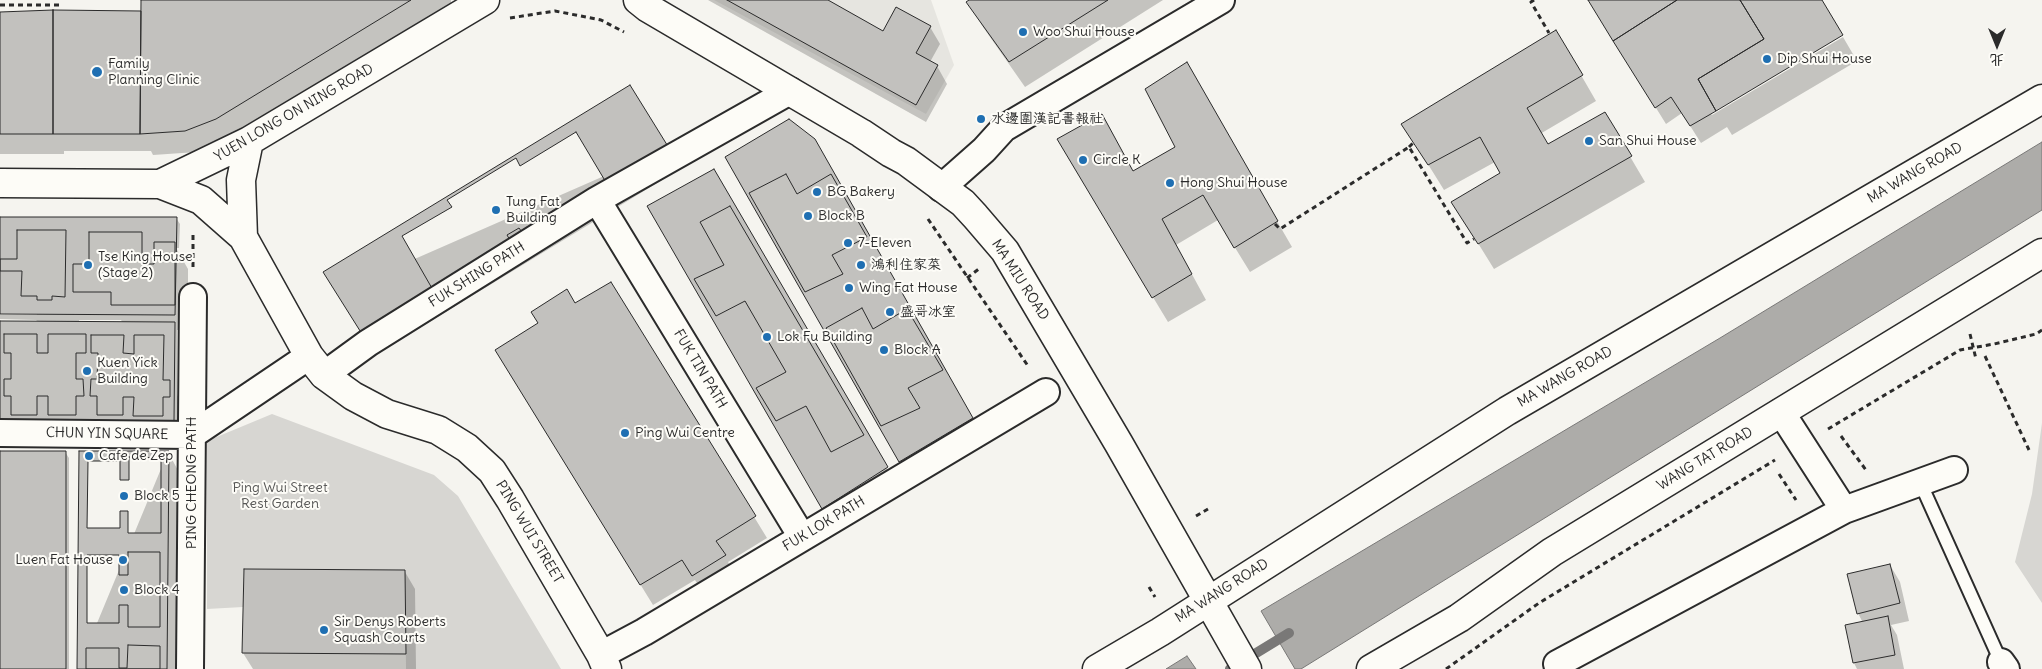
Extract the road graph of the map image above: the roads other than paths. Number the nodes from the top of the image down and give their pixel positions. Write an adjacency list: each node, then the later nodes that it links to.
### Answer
1 (485, 0): 6 (main road, YUEN LONG ON NING ROAD)
2 (1220, 0): 9 (street)
3 (637, 3): 4 (main road, MA MIU ROAD)
4 (790, 91): 9 (main road, MA MIU ROAD); 10 (street, FUK SHING PATH)
5 (2042, 99): 23 (main road, MA WANG ROAD)
6 (249, 141): 8 (main road, YUEN LONG ON NING ROAD); 11 (main road, PING WUI STREET)
7 (0, 183): 8 (main road, YUEN LONG ON NING ROAD)
8 (160, 184): 11 (main road, PING WUI STREET)
9 (941, 188): 23 (main road, MA MIU ROAD)
10 (597, 200): 14 (street, FUK SHING PATH); 22 (street, FUK TIN PATH)
11 (243, 237): 14 (main road, PING WUI STREET)
12 (2042, 253): 16 (main road, WANG TAT ROAD)
13 (193, 297): 18 (street, PING CHEONG PATH)
14 (317, 366): 18 (street); 24 (main road, PING WUI STREET)
15 (1046, 392): 22 (street, FUK LOK PATH)
16 (1781, 412): 21 (street); 30 (main road, WANG TAT ROAD)
17 (0, 433): 18 (street, CHUN YIN SQUARE)
18 (192, 435): 27 (street, PING CHEONG PATH)
19 (1954, 470): 20 (street)
20 (1920, 482): 21 (street); 26 (lane)
21 (1844, 510): 25 (street)
22 (802, 537): 24 (street, FUK LOK PATH)
23 (1212, 609): 28 (main road, MA WANG ROAD); 29 (main road, MA MIU ROAD)
24 (604, 662)
25 (1557, 664)
26 (2004, 666)
27 (190, 669)
28 (1097, 669)
29 (1247, 669)
30 (1371, 669)

